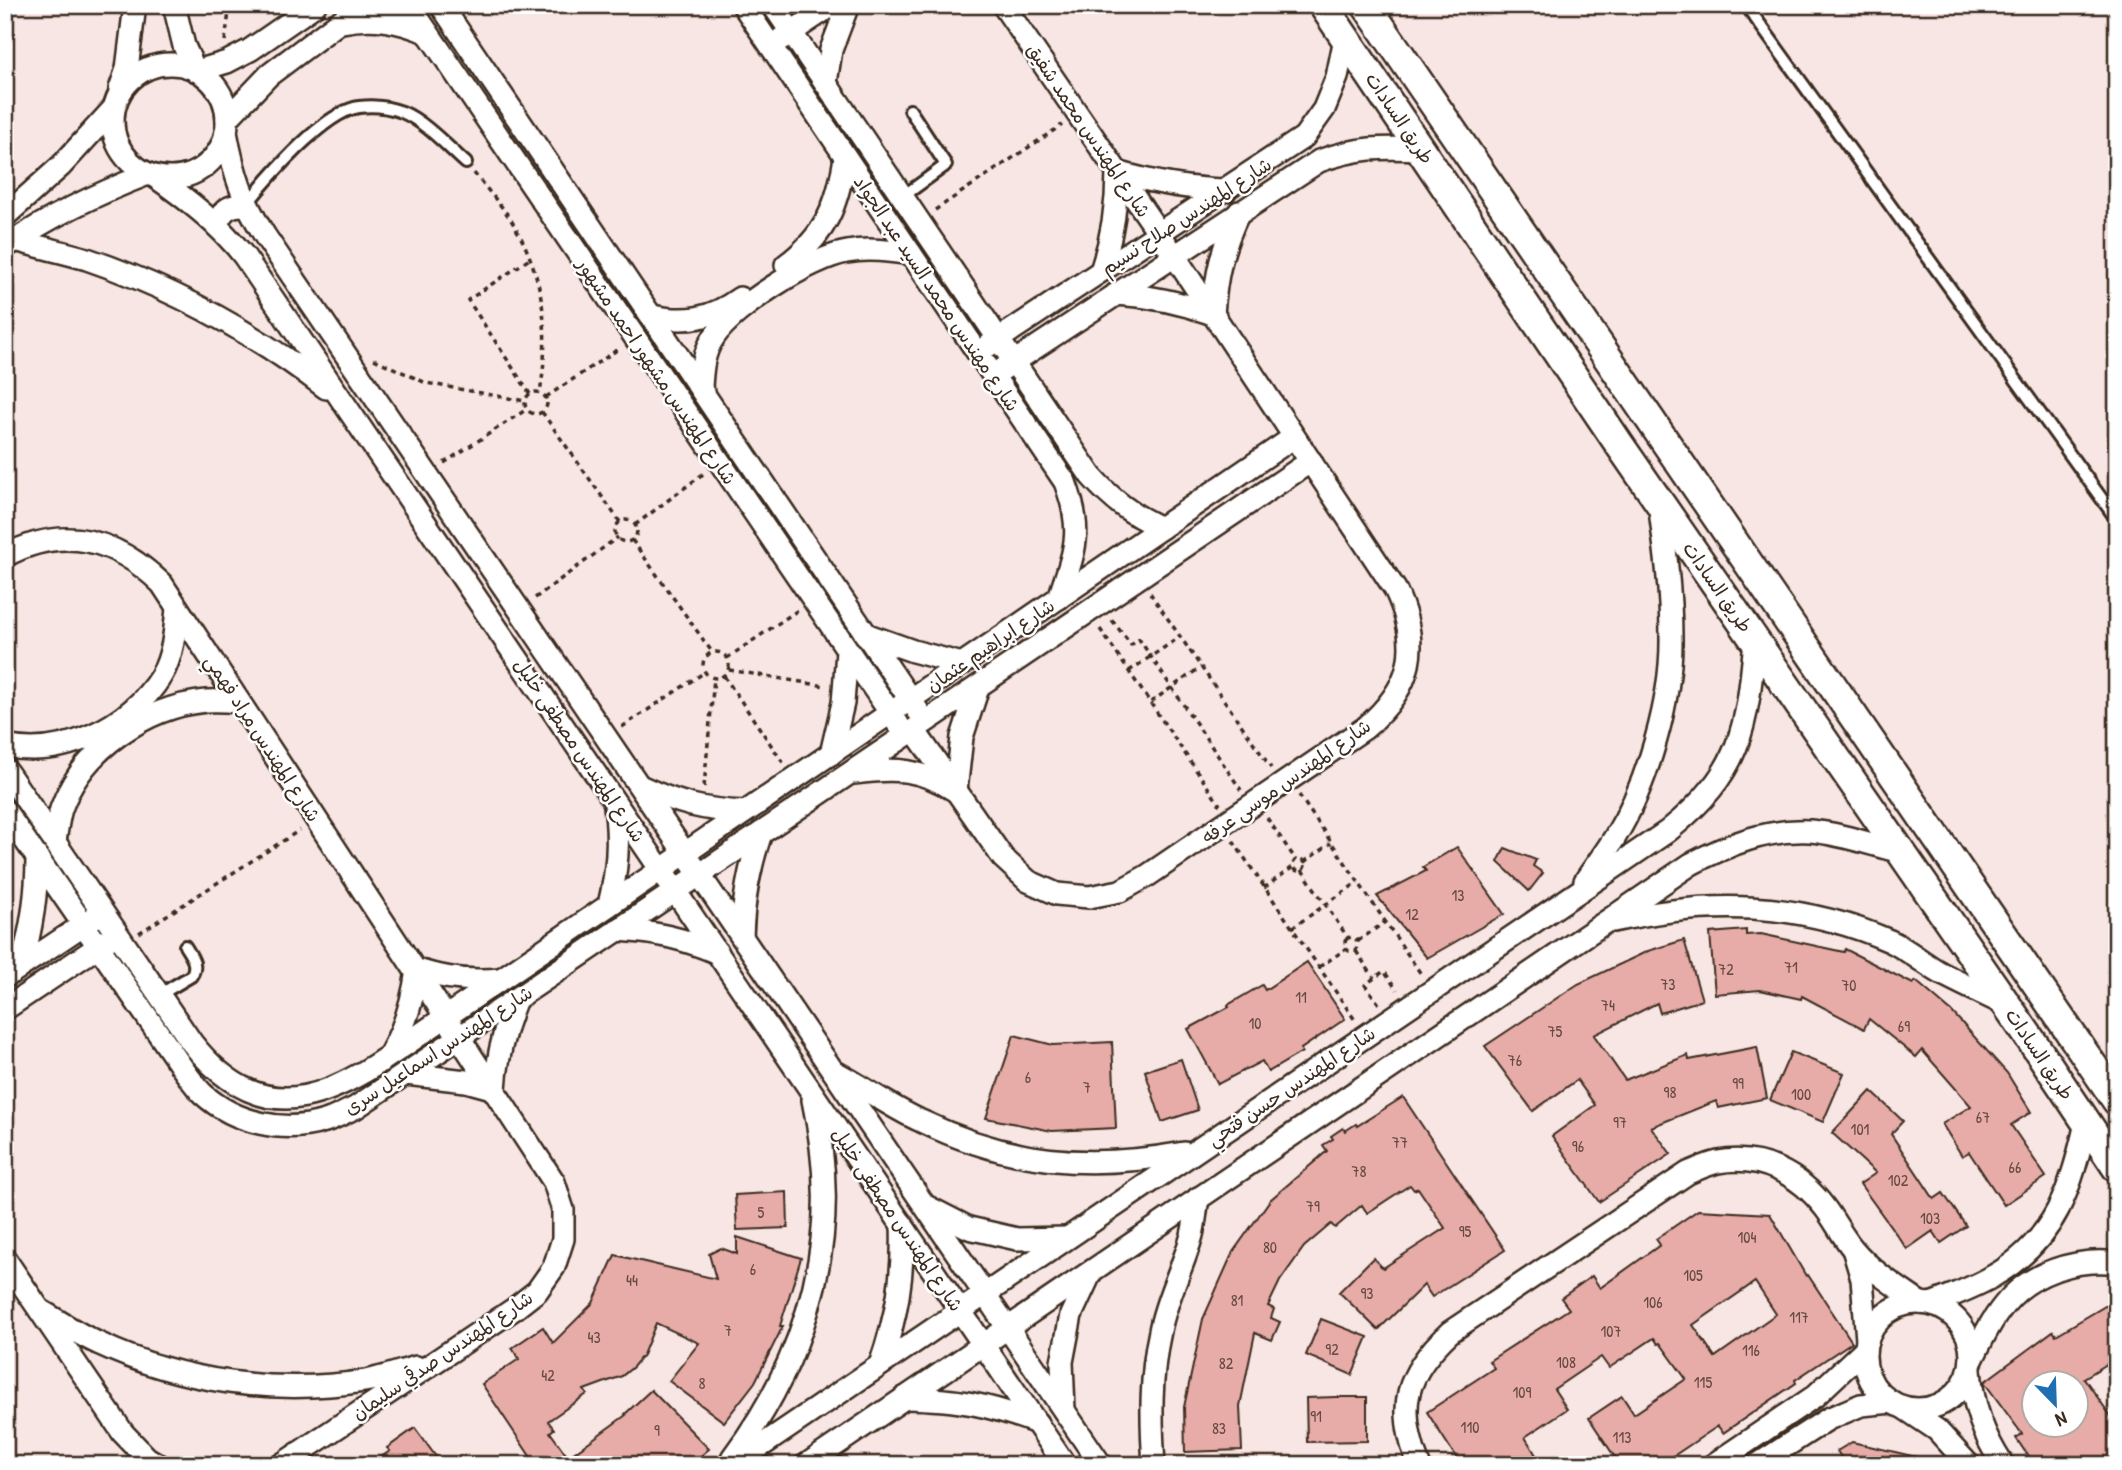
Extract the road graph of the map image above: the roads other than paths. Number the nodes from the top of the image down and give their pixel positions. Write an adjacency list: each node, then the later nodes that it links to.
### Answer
1 (135, 5): 24 (street)
2 (174, 5): 21 (street)
3 (315, 5): 20 (street)
4 (362, 5): 15 (street)
5 (409, 5): 17 (street, شارع المهندس مشهور احمد مشهور)
6 (743, 5): 19 (street, شارع مهندس محمد السيد عبد الجواد)
7 (773, 5): 16 (street, شارع مهندس محمد السيد عبد الجواد)
8 (832, 5): 16 (street)
9 (848, 5): 23 (street)
10 (1003, 5): 30 (street, شارع المهندس محمد شفيق)
11 (1323, 5): 18 (main road, طريق السادات)
12 (1366, 5): 47 (main road, طريق السادات)
13 (1746, 5): 60 (lane)
14 (448, 10): 49 (street, شارع المهندس مشهور احمد مشهور)
15 (336, 23): 17 (street); 22 (street)
16 (791, 32): 19 (street); 23 (street, شارع مهندس محمد السيد عبد الجواد)
17 (428, 33): 67 (street, شارع المهندس مشهور احمد مشهور)
18 (1345, 38): 27 (main road, طريق السادات); 32 (street, شارع المهندس صلاح نسيم)
19 (771, 46): 28 (street, شارع مهندس محمد السيد عبد الجواد)
20 (250, 50): 21 (street); 22 (street)
21 (196, 70): 24 (street); 26 (street)
22 (268, 75): 26 (street)
23 (825, 83): 34 (street, شارع مهندس محمد السيد عبد الجواد)
24 (116, 101): 31 (street); 33 (street)
25 (910, 110): 34 (lane)
26 (227, 126): 31 (street); 35 (street, شارع المهندس مصطفى خليل)
27 (1422, 149): 36 (street, شارع المهندس صلاح نسيم); 50 (main road, طريق السادات)
28 (845, 157): 42 (street, شارع مهندس محمد السيد عبد الجواد); 45 (street)
29 (466, 163): 35 (lane)
30 (1117, 173): 32 (street); 40 (street, شارع المهندس محمد شفيق); 44 (street)
31 (151, 175): 38 (street); 39 (street, شارع المهندس مصطفى خليل)
32 (1226, 190): 40 (street, شارع المهندس صلاح نسيم)
33 (35, 192): 37 (street); 38 (street)
34 (902, 197): 51 (street, شارع مهندس محمد السيد عبد الجواد)
35 (246, 205): 39 (street); 79 (street, شارع المهندس مصطفى خليل)
36 (1239, 212): 43 (street, شارع المهندس صلاح نسيم); 48 (street)
37 (5, 216)
38 (48, 219): 41 (street)
39 (217, 226): 56 (street, شارع المهندس مصطفى خليل)
40 (1159, 233): 43 (street, شارع المهندس محمد شفيق); 44 (street, شارع المهندس صلاح نسيم)
41 (10, 244): 56 (street)
42 (911, 254): 45 (street); 52 (street, شارع مهندس محمد السيد عبد الجواد)
43 (1174, 255): 46 (street, شارع المهندس صلاح نسيم); 48 (street, شارع المهندس موسى عرفه)
44 (1101, 271): 51 (street, شارع المهندس صلاح نسيم)
45 (770, 284): 49 (street); 55 (street)
46 (1115, 294): 48 (street); 53 (street, شارع المهندس صلاح نسيم)
47 (1574, 308): 50 (main road); 106 (main road, طريق السادات)
48 (1213, 314): 57 (street, شارع المهندس موسى عرفه)
49 (652, 316): 55 (street, شارع المهندس مشهور احمد مشهور)
50 (1543, 332): 59 (main road, طريق السادات)
51 (998, 340): 52 (street, شارع المهندس صلاح نسيم); 53 (street, شارع مهندس محمد السيد عبد الجواد)
52 (978, 353): 54 (street, شارع مهندس محمد السيد عبد الجواد)
53 (1014, 362): 54 (street, شارع المهندس صلاح نسيم); 61 (street, شارع مهندس محمد السيد عبد الجواد)
54 (993, 376): 63 (street, شارع مهندس محمد السيد عبد الجواد)
55 (701, 388): 65 (street, شارع المهندس مشهور احمد مشهور)
56 (341, 399): 81 (street, شارع المهندس مصطفى خليل)
57 (1294, 437): 58 (street, شارع المهندس موسى عرفه); 61 (street, شارع ابراهيم عثمان)
58 (1311, 461): 69 (street, شارع ابراهيم عثمان); 80 (street, شارع المهندس موسى عرفه)
59 (1658, 501): 66 (main road, طريق السادات); 92 (street)
60 (2117, 520)
61 (1161, 528): 63 (street, شارع ابراهيم عثمان)
62 (5, 556): 64 (street, شارع المهندس مراد فهمي)
63 (1059, 598): 68 (street, شارع ابراهيم عثمان)
64 (177, 608): 71 (street, شارع المهندس مراد فهمي); 73 (street)
65 (865, 634): 68 (street); 70 (street, شارع المهندس مشهور احمد مشهور)
66 (1755, 640): 86 (main road, طريق السادات); 92 (street, شارع المهندس حسن فتحي)
67 (848, 651): 72 (street, شارع المهندس مشهور احمد مشهور); 76 (street)
68 (961, 664): 70 (street, شارع ابراهيم عثمان)
69 (978, 688): 74 (street, شارع ابراهيم عثمان); 80 (street)
70 (910, 699): 72 (street, شارع ابراهيم عثمان); 74 (street, شارع المهندس مشهور احمد مشهور)
71 (239, 702): 73 (street); 103 (street, شارع المهندس مراد فهمي)
72 (890, 713): 74 (street, شارع المهندس مشهور احمد مشهور); 76 (street, شارع ابراهيم عثمان)
73 (116, 729): 75 (street); 85 (street)
74 (915, 729): 78 (street, شارع ابراهيم عثمان); 80 (street, شارع المهندس موسى عرفه)
75 (5, 746)
76 (831, 754): 83 (street, شارع ابراهيم عثمان)
77 (5, 769): 85 (street, شارع المهندس اسماعيل سرى)
78 (850, 774): 80 (street); 84 (street, شارع ابراهيم عثمان)
79 (639, 785): 83 (street); 87 (street, شارع المهندس مصطفى خليل)
80 (957, 791)
81 (615, 801): 89 (street, شارع المهندس مصطفى خليل); 93 (street)
82 (5, 811): 88 (street, شارع المهندس اسماعيل سرى)
83 (745, 812): 87 (street, شارع ابراهيم عثمان)
84 (761, 834): 90 (street, شارع ابراهيم عثمان); 98 (street)
85 (55, 841): 94 (street, شارع المهندس اسماعيل سرى)
86 (1900, 852): 95 (street, شارع المهندس حسن فتحي); 109 (main road, طريق السادات)
87 (685, 853): 89 (street, شارع المهندس اسماعيل سرى); 90 (street, شارع المهندس مصطفى خليل)
88 (37, 857): 96 (street, شارع المهندس اسماعيل سرى); 104 (street)
89 (661, 870): 91 (street, شارع المهندس مصطفى خليل); 93 (street, شارع المهندس اسماعيل سرى)
90 (700, 874): 91 (street, شارع المهندس اسماعيل سرى); 98 (street, شارع المهندس مصطفى خليل)
91 (676, 891): 97 (street, شارع المهندس اسماعيل سرى); 102 (street, شارع المهندس مصطفى خليل)
92 (1577, 892): 120 (street, شارع المهندس حسن فتحي)
93 (609, 905): 105 (street, شارع المهندس اسماعيل سرى)
94 (103, 912): 96 (street); 99 (street, شارع المهندس اسماعيل سرى)
95 (1601, 924): 109 (street); 122 (street, شارع المهندس حسن فتحي)
96 (83, 925): 101 (street, شارع المهندس اسماعيل سرى); 104 (street)
97 (617, 930): 102 (street); 108 (street, شارع المهندس اسماعيل سرى)
98 (742, 937): 114 (street, شارع المهندس مصطفى خليل)
99 (121, 938): 101 (street); 107 (street, شارع المهندس اسماعيل سرى)
100 (185, 946): 107 (lane)
101 (98, 947): 110 (street); 115 (street, شارع المهندس اسماعيل سرى)
102 (718, 953): 117 (street, شارع المهندس مصطفى خليل)
103 (416, 970): 105 (street); 111 (street, شارع المهندس مراد فهمي); 113 (street)
104 (13, 972)
105 (502, 979): 111 (street, شارع المهندس اسماعيل سرى)
106 (2038, 986): 109 (main road); 118 (main road, طريق السادات)
107 (159, 995): 113 (street, شارع المهندس اسماعيل سرى)
108 (516, 999): 112 (street, شارع المهندس اسماعيل سرى); 116 (street)
109 (2007, 1006): 119 (main road, طريق السادات)
110 (5, 1009)
111 (447, 1016): 112 (street, شارع المهندس مراد فهمي); 113 (street, شارع المهندس اسماعيل سرى)
112 (460, 1036): 115 (street, شارع المهندس اسماعيل سرى); 116 (street, شارع المهندس صدقي سليمان)
113 (390, 1054)
114 (834, 1071): 120 (street); 123 (street, شارع المهندس مصطفى خليل)
115 (406, 1074): 116 (street)
116 (495, 1089): 137 (street, شارع المهندس صدقي سليمان)
117 (811, 1091): 124 (street, شارع المهندس مصطفى خليل); 148 (street)
118 (2117, 1101)
119 (2087, 1124): 121 (main road, طريق السادات); 131 (street)
120 (1193, 1152): 125 (street, شارع المهندس حسن فتحي)
121 (2117, 1168)
122 (1198, 1198): 129 (street, شارع المهندس حسن فتحي); 153 (street)
123 (926, 1206): 125 (street); 130 (street, شارع المهندس مصطفى خليل)
124 (902, 1224): 133 (street, شارع المهندس مصطفى خليل); 138 (street)
125 (1066, 1238): 130 (street, شارع المهندس حسن فتحي)
126 (1853, 1250): 131 (street); 136 (street); 154 (street)
127 (5, 1259): 132 (street)
128 (2117, 1263): 139 (street)
129 (1090, 1272): 134 (street, شارع المهندس حسن فتحي); 142 (street)
130 (985, 1293): 133 (street, شارع المهندس حسن فتحي); 134 (street, شارع المهندس مصطفى خليل)
131 (1926, 1303): 136 (street); 139 (street)
132 (40, 1310): 137 (street); 146 (street)
133 (960, 1310): 135 (street, شارع المهندس مصطفى خليل); 138 (street, شارع المهندس حسن فتحي)
134 (1008, 1328): 135 (street, شارع المهندس حسن فتحي); 142 (street, شارع المهندس مصطفى خليل)
135 (984, 1344): 140 (street, شارع المهندس حسن فتحي); 143 (street, شارع المهندس مصطفى خليل)
136 (1866, 1345): 141 (street); 155 (street)
137 (432, 1363): 147 (street, شارع المهندس صدقي سليمان)
138 (880, 1365): 149 (street, شارع المهندس حسن فتحي)
139 (1971, 1366): 141 (street); 144 (street)
140 (904, 1398): 143 (street); 150 (street, شارع المهندس حسن فتحي)
141 (1897, 1405): 145 (street); 156 (street)
142 (1064, 1410): 152 (street, شارع المهندس مصطفى خليل)
143 (1037, 1423): 151 (street, شارع المهندس مصطفى خليل)
144 (1989, 1443): 145 (street); 157 (street)
145 (1967, 1462)
146 (159, 1465)
147 (281, 1465)
148 (727, 1465)
149 (733, 1465)
150 (806, 1465)
151 (1065, 1465)
152 (1101, 1465)
153 (1154, 1465)
154 (1419, 1465)
155 (1713, 1465)
156 (1757, 1465)
157 (2003, 1465)

